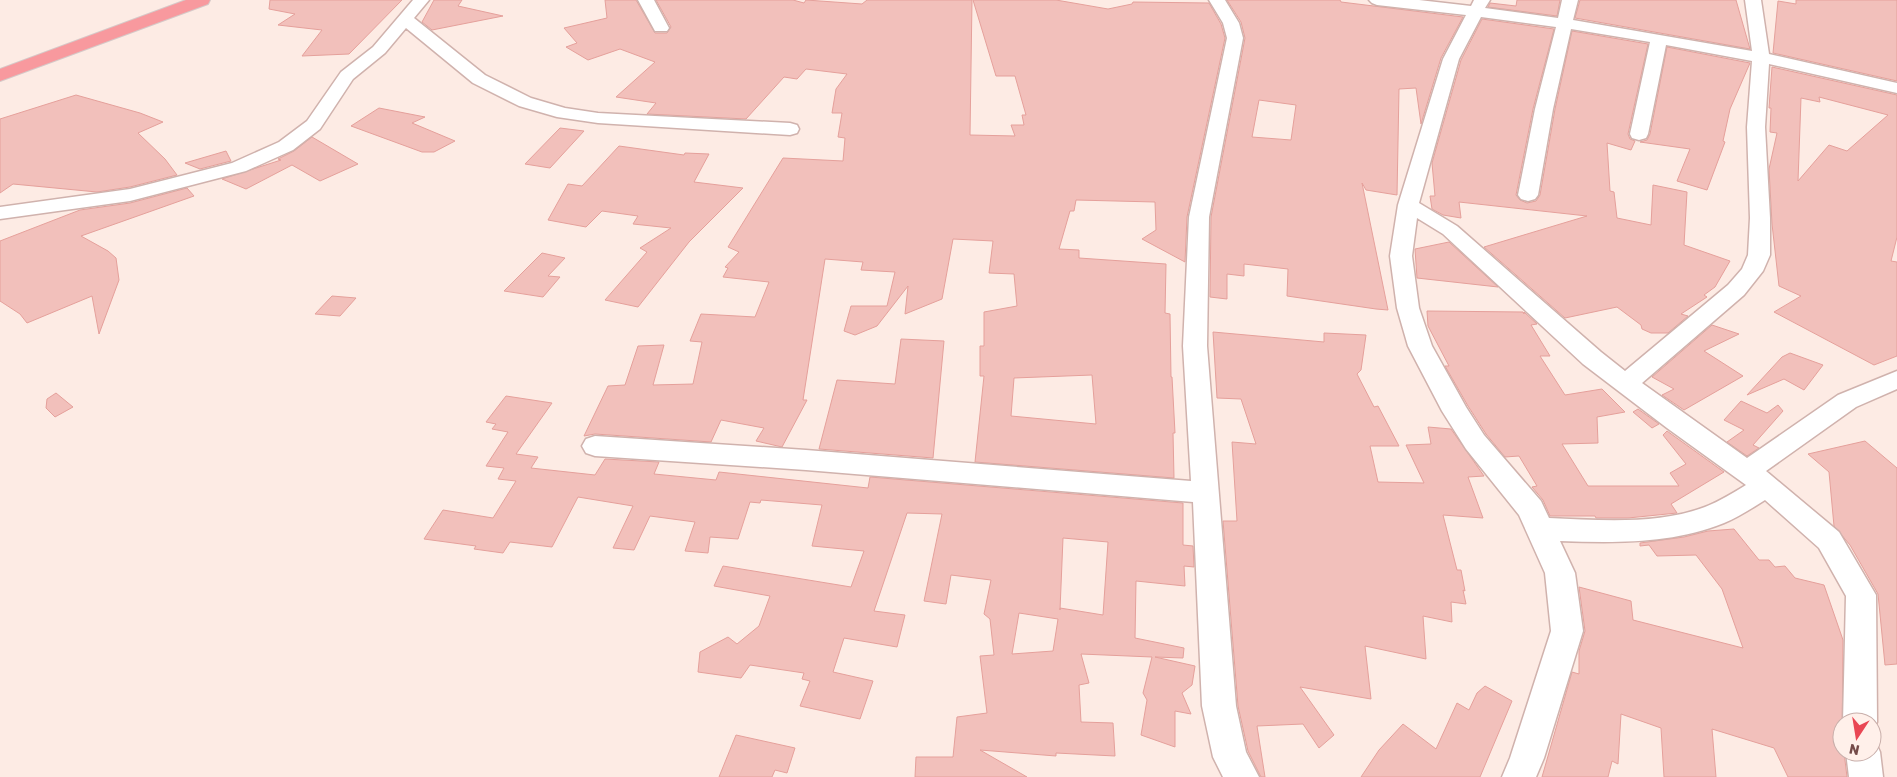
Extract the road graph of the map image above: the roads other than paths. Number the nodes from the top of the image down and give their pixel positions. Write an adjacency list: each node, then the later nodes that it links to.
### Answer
1 (180, 0): 16 (highway)
2 (202, 0): 17 (highway)
3 (421, 0): 11 (street)
4 (646, 0): 13 (street)
5 (1217, 0): 28 (street)
6 (1377, 0): 9 (street)
7 (1570, 0): 12 (street)
8 (1753, 0): 15 (street)
9 (1392, 1): 10 (street)
10 (1480, 6): 12 (street); 22 (street)
11 (406, 19): 19 (street); 23 (street)
12 (1566, 24): 14 (street); 21 (street)
13 (661, 28)
14 (1659, 39): 15 (street); 20 (street)
15 (1761, 57): 18 (street); 25 (street)
16 (0, 66)
17 (0, 75)
18 (1897, 88)
19 (790, 129)
20 (1639, 134)
21 (1528, 195)
22 (1408, 205): 25 (street); 29 (street)
23 (0, 213)
24 (1897, 379): 27 (street)
25 (1626, 383): 27 (street)
26 (595, 446): 28 (street)
27 (1757, 479): 29 (street); 30 (street)
28 (1206, 493): 32 (street)
29 (1540, 529): 33 (street)
30 (1860, 712)
31 (1864, 762): 34 (street)
32 (1242, 777)
33 (1519, 777)
34 (1866, 777)

